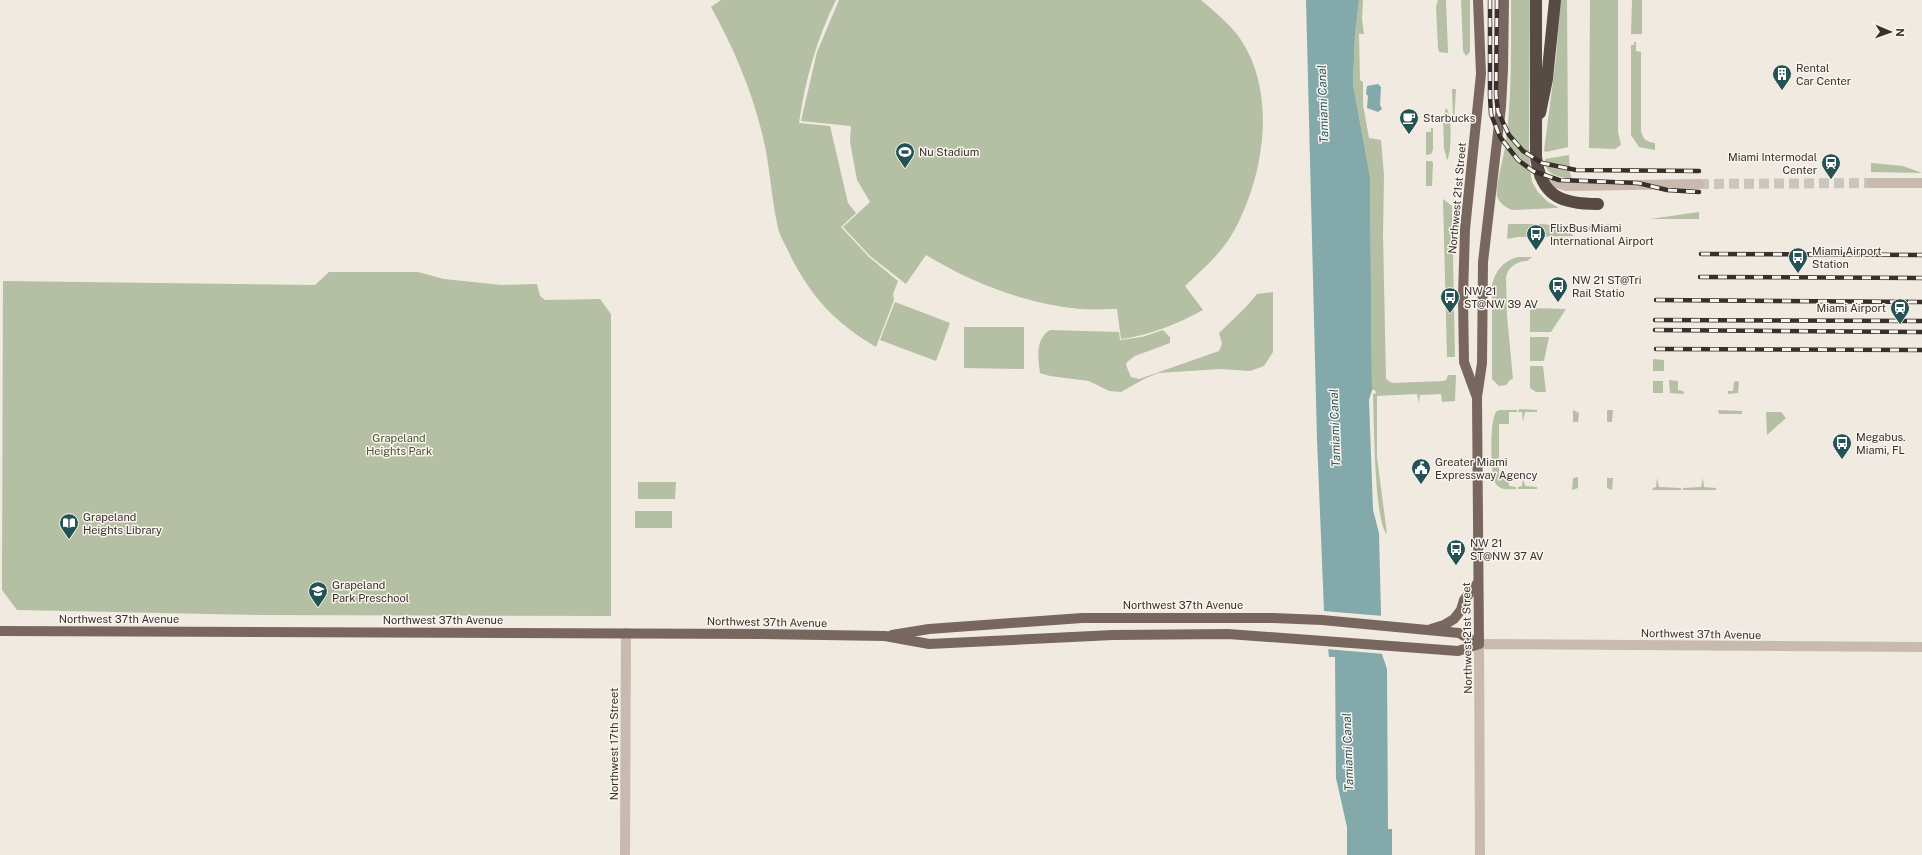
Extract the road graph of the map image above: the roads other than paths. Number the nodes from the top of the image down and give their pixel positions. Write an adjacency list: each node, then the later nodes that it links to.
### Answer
1 (1478, 0): 11 (main road, Northwest 21st Street)
2 (1504, 0): 11 (main road, Northwest 21st Street)
3 (1536, 0): 5 (highway)
4 (1555, 0): 5 (highway)
5 (1536, 129): 6 (highway)
6 (1539, 176): 9 (street); 10 (highway)
7 (1871, 183): 8 (street)
8 (1922, 183)
9 (1699, 184)
10 (1598, 204)
11 (1477, 397): 12 (main road, Northwest 21st Street)
12 (1477, 584): 13 (main road); 17 (main road, Northwest 21st Street)
13 (1429, 630): 16 (main road, Northwest 37th Avenue); 17 (main road, Northwest 37th Avenue)
14 (0, 631): 15 (main road, Northwest 37th Avenue)
15 (626, 633): 16 (main road, Northwest 37th Avenue); 19 (street, Northwest 17th Street)
16 (885, 636): 17 (main road, Northwest 37th Avenue)
17 (1479, 644): 18 (street, Northwest 37th Avenue); 20 (street, Northwest 21st Street)
18 (1922, 647)
19 (625, 855)
20 (1480, 855)

